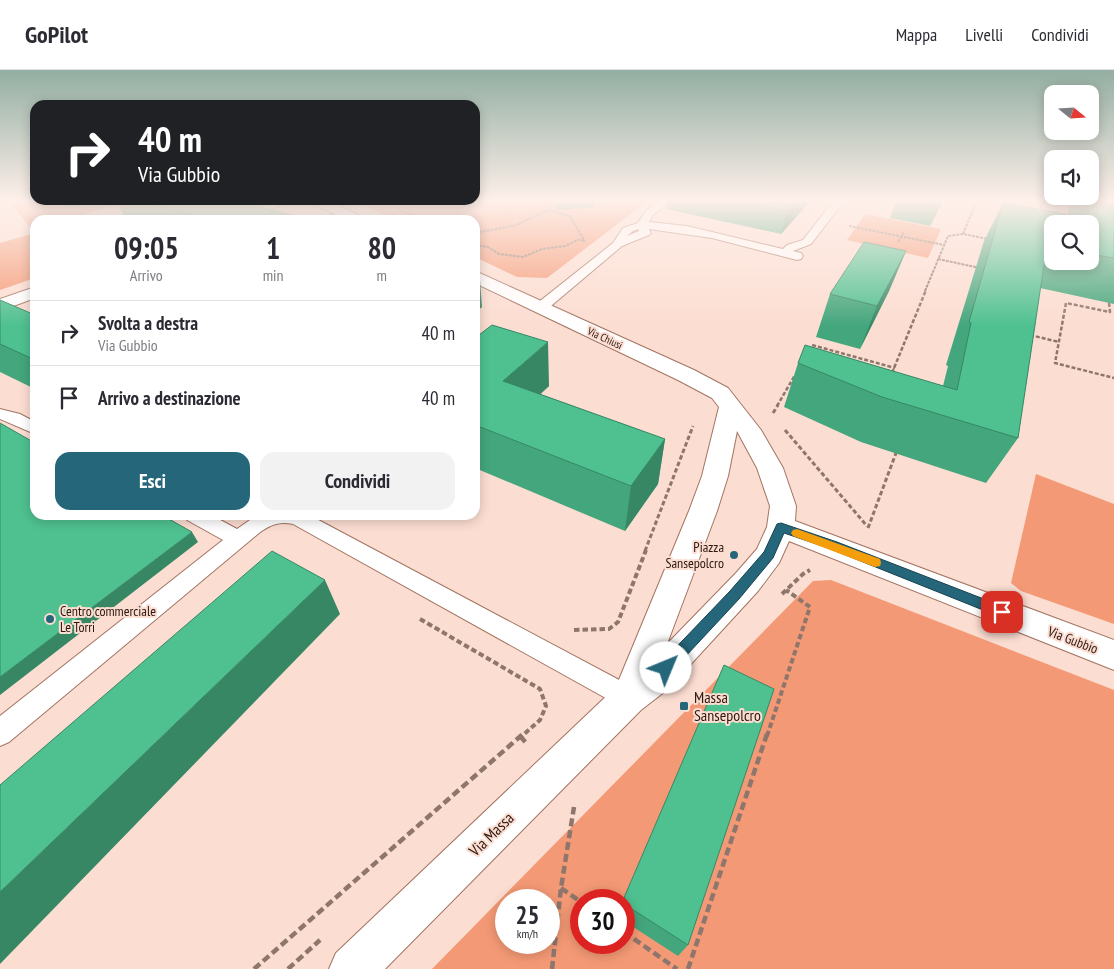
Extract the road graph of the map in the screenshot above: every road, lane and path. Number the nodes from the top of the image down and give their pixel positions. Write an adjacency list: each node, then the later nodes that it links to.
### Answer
1 (573, 242): 8 (path)
2 (621, 242): 19 (lane)
3 (737, 242): 9 (lane)
4 (807, 242): 9 (lane)
5 (929, 242): 7 (path)
6 (945, 242): 7 (path)
7 (944, 245): 11 (path)
8 (480, 246)
9 (785, 253): 10 (lane)
10 (797, 256)
11 (938, 259): 12 (path); 24 (path)
12 (982, 268)
13 (480, 278): 19 (street, Via Chiusi)
14 (30, 297): 18 (street)
15 (1101, 301): 16 (path)
16 (1109, 303): 17 (path); 21 (path)
17 (1114, 304)
18 (0, 305)
19 (540, 308): 29 (street, Via Chiusi)
20 (1026, 334): 21 (path)
21 (1059, 342): 26 (path)
22 (808, 352): 24 (path)
23 (799, 368): 27 (path)
24 (895, 368): 25 (path)
25 (891, 376)
26 (1114, 378)
27 (791, 383): 28 (path); 31 (path)
28 (799, 385)
29 (731, 406): 38 (street); 47 (street)
30 (0, 414): 33 (lane)
31 (772, 414)
32 (693, 424): 45 (path)
33 (30, 426)
34 (896, 453): 39 (path)
35 (203, 520): 40 (lane)
36 (265, 520): 40 (lane)
37 (302, 520): 47 (lane)
38 (781, 527): 46 (street, Via Gubbio); 47 (street)
39 (868, 528)
40 (238, 539): 48 (lane)
41 (814, 568): 42 (path)
42 (786, 590): 43 (path); 59 (path)
43 (779, 597)
44 (411, 614): 54 (path)
45 (574, 630)
46 (1114, 655)
47 (629, 698): 49 (street, Via Massa)
48 (0, 733)
49 (566, 786): 50 (path); 56 (street, Via Massa)
50 (561, 888): 51 (path); 57 (path)
51 (570, 894)
52 (325, 936): 55 (path)
53 (635, 940): 58 (path)
54 (254, 969)
55 (288, 969)
56 (352, 969)
57 (552, 969)
58 (677, 969)
59 (688, 969)

